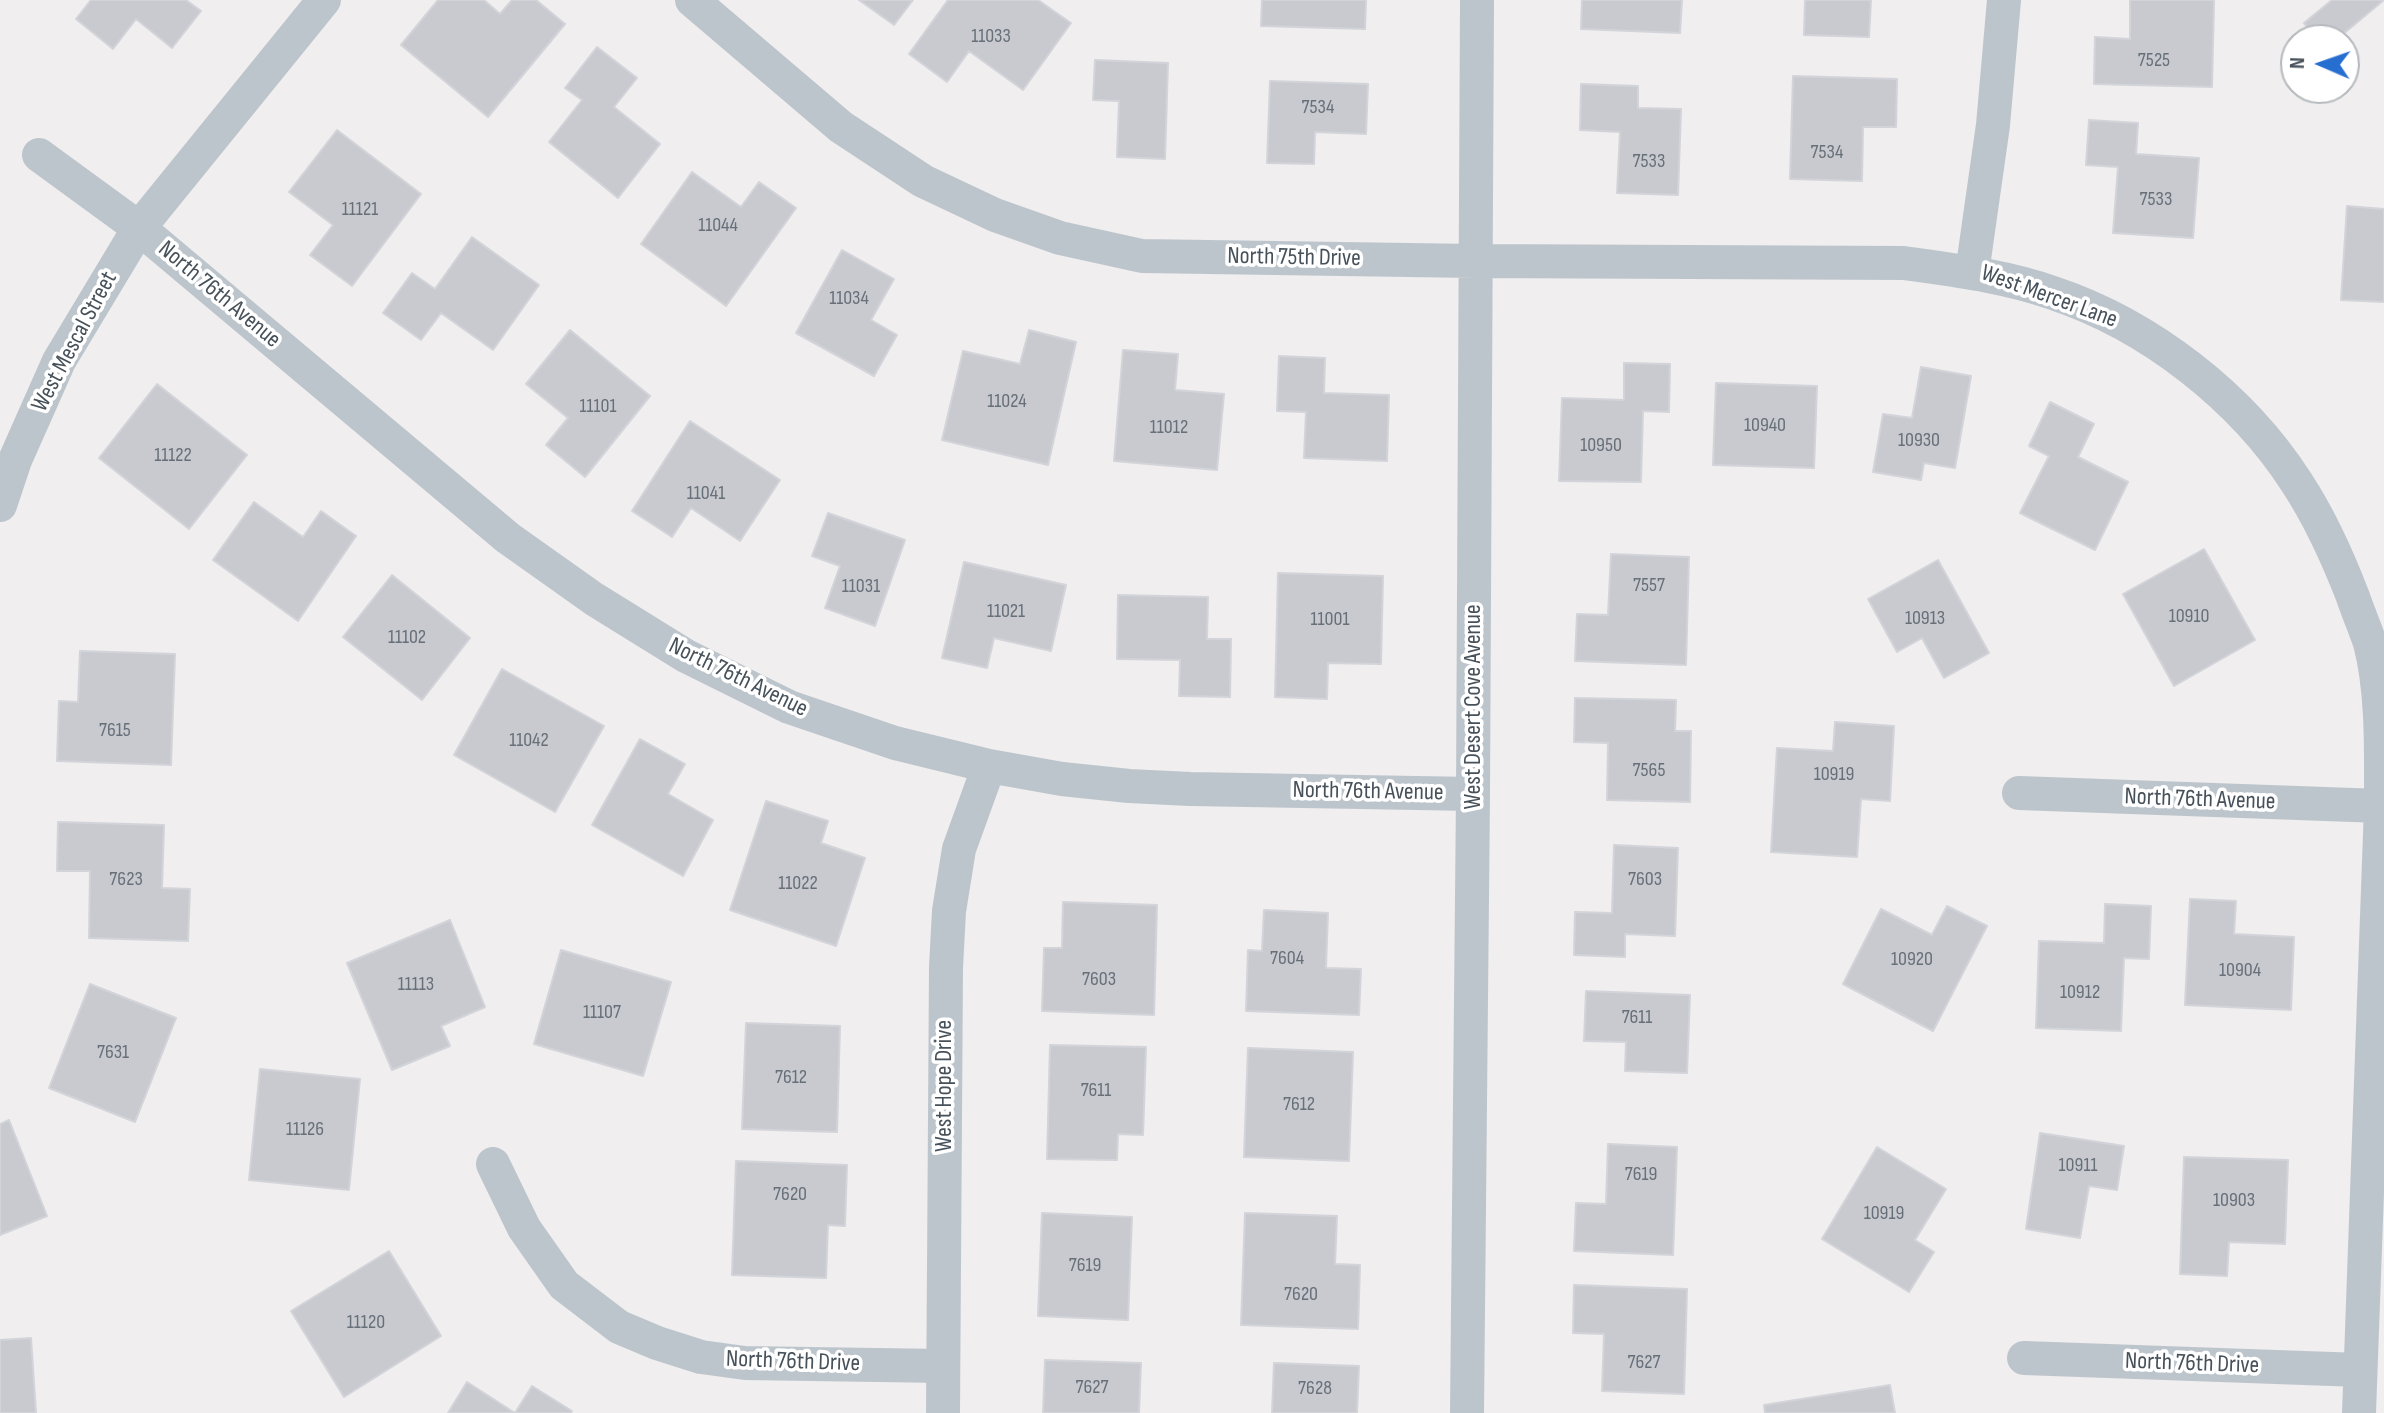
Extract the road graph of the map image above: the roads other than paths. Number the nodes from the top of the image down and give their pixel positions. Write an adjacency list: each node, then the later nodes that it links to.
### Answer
1 (324, 0): 6 (street, West Mescal Street)
2 (692, 0): 7 (street, North 75th Drive)
3 (1477, 0): 7 (street, West Desert Cove Avenue)
4 (2004, 0): 8 (street, West Mercer Lane)
5 (39, 155): 6 (street)
6 (139, 228): 9 (street, West Mescal Street); 10 (street, North 76th Avenue)
7 (1475, 261): 8 (street, North 75th Drive); 12 (street, West Desert Cove Avenue)
8 (1972, 273): 13 (street, West Mercer Lane)
9 (0, 505)
10 (989, 766): 12 (street, North 76th Avenue); 16 (street, West Hope Drive)
11 (2019, 793): 13 (street, North 76th Avenue)
12 (1473, 794): 19 (street, West Desert Cove Avenue)
13 (2381, 806): 17 (street, West Mercer Lane)
14 (493, 1164): 16 (street, North 76th Drive)
15 (2024, 1358): 17 (street, North 76th Drive)
16 (943, 1366): 18 (street, West Hope Drive)
17 (2360, 1370): 20 (street, West Mercer Lane)
18 (943, 1413)
19 (1467, 1413)
20 (2359, 1413)

